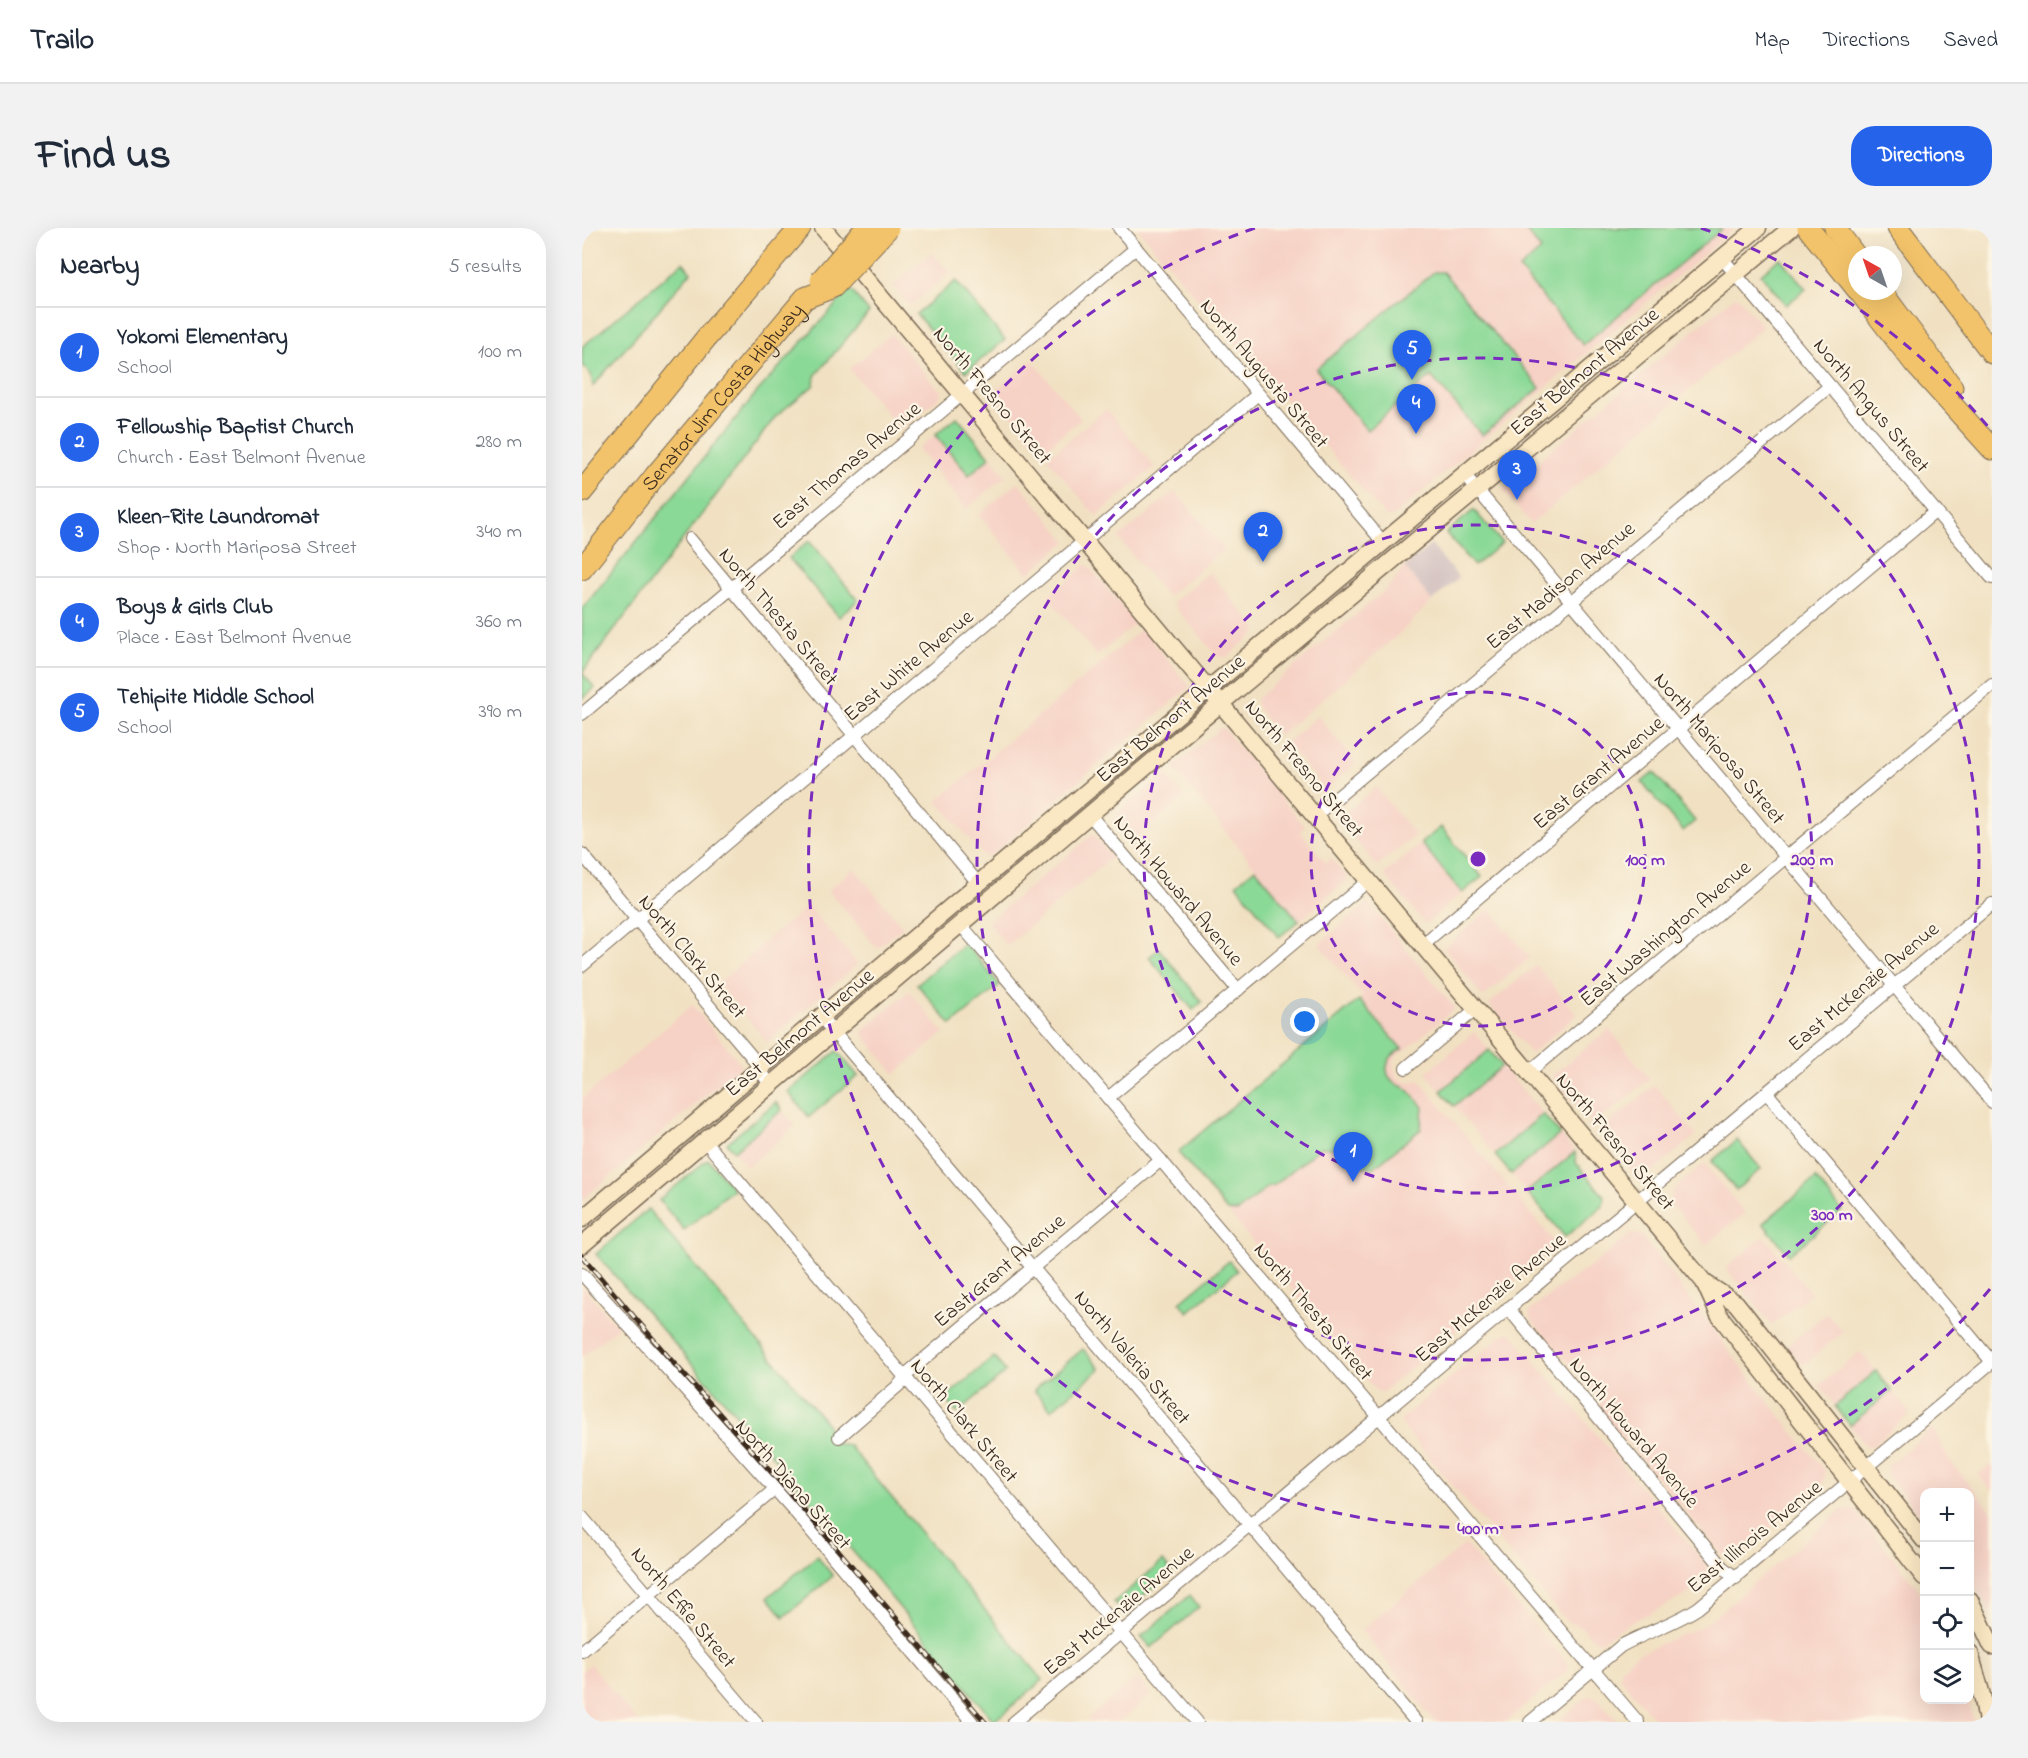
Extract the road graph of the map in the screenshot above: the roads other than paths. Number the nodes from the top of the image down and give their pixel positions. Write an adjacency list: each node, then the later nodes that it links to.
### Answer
1 (800, 228): 28 (highway)
2 (823, 228): 22 (main road, North Fresno Street)
3 (866, 228): 17 (highway, Senator Jim Costa Highway, bridge)
4 (888, 228): 17 (highway, bridge)
5 (1119, 228): 13 (street, North Augusta Street)
6 (1758, 228): 14 (main road, East Belmont Avenue)
7 (1791, 228): 15 (main road, East Belmont Avenue)
8 (1808, 228): 16 (highway)
9 (1835, 228): 12 (highway)
10 (1898, 228): 20 (highway)
11 (1908, 228): 20 (highway)
12 (1848, 246)
13 (1136, 248): 22 (street, East Thomas Avenue); 23 (street, North Augusta Street)
14 (1722, 258): 15 (street, North Angus Street); 26 (main road, East Belmont Avenue)
15 (1735, 274): 21 (street, North Angus Street); 27 (main road, East Belmont Avenue)
16 (1848, 278)
17 (805, 298): 33 (highway, Senator Jim Costa Highway)
18 (1866, 300): 25 (highway)
19 (1888, 300): 24 (highway)
20 (1992, 353)
21 (1830, 386): 29 (street, North Angus Street); 36 (street, East Madison Avenue)
22 (962, 393): 31 (main road, North Fresno Street); 35 (street, East Thomas Avenue)
23 (1258, 394): 31 (street, East White Avenue); 32 (street, North Augusta Street)
24 (1992, 440)
25 (1992, 448)
26 (1464, 474): 27 (street, North Mariposa Street); 32 (main road, East Belmont Avenue)
27 (1478, 490): 36 (street, North Mariposa Street); 39 (main road, East Belmont Avenue)
28 (582, 492)
29 (1936, 512): 34 (street, North Angus Street); 41 (street, East Grant Avenue)
30 (690, 539): 35 (street, North Thesta Street)
31 (1086, 540): 38 (main road, North Fresno Street); 42 (street, East White Avenue)
32 (1383, 542): 38 (main road, East Belmont Avenue)
33 (582, 569)
34 (1992, 578)
35 (731, 588): 40 (street, East Thomas Avenue); 42 (street, North Thesta Street)
36 (1572, 601): 41 (street, North Mariposa Street); 44 (street, East Madison Avenue)
37 (1992, 685): 46 (street, East Washington Avenue)
38 (1209, 688): 39 (main road, North Fresno Street); 48 (main road, East Belmont Avenue)
39 (1222, 703): 43 (main road, East Belmont Avenue); 44 (main road, North Fresno Street)
40 (582, 714)
41 (1679, 729): 46 (street, North Mariposa Street); 52 (street, East Grant Avenue)
42 (854, 736): 48 (street, North Thesta Street); 50 (street, East White Avenue)
43 (1090, 815): 51 (main road, East Belmont Avenue); 55 (street, North Howard Avenue)
44 (1316, 815): 47 (main road, North Fresno Street)
45 (582, 854): 50 (street, North Clark Street)
46 (1786, 857): 54 (street, North Mariposa Street); 61 (street, East Washington Avenue)
47 (1368, 880): 52 (main road, North Fresno Street); 55 (street)
48 (978, 883): 57 (main road, East Belmont Avenue)
49 (1992, 904): 54 (street, East McKenzie Avenue)
50 (638, 919): 53 (street, East White Avenue); 60 (street, North Clark Street)
51 (961, 925): 58 (main road, East Belmont Avenue); 64 (street, North Thesta Street)
52 (1422, 945): 56 (main road, North Fresno Street)
53 (582, 966)
54 (1894, 986): 63 (street, East McKenzie Avenue); 65 (street, North Mariposa Street)
55 (1238, 990): 64 (street)
56 (1476, 1009): 59 (street); 61 (main road, North Fresno Street)
57 (821, 1017): 58 (street, North Valeria Street); 60 (main road, East Belmont Avenue)
58 (834, 1032): 62 (main road, East Belmont Avenue); 71 (street, North Valeria Street)
59 (1406, 1068)
60 (760, 1069): 62 (street, North Clark Street); 69 (main road, East Belmont Avenue)
61 (1529, 1072): 68 (main road, North Fresno Street)
62 (770, 1086): 66 (main road, East Belmont Avenue)
63 (1767, 1093): 68 (street, East McKenzie Avenue); 75 (street)
64 (1108, 1098): 67 (street, North Thesta Street)
65 (1992, 1102)
66 (705, 1141): 70 (main road, East Belmont Avenue); 76 (street, North Clark Street)
67 (1161, 1160): 71 (street, East Grant Avenue); 77 (street, North Thesta Street)
68 (1637, 1202): 73 (main road, North Fresno Street); 74 (street, East McKenzie Avenue)
69 (582, 1219)
70 (582, 1245)
71 (1032, 1269): 76 (street, East Grant Avenue); 83 (street, North Valeria Street)
72 (582, 1274): 81 (street, North Diana Street)
73 (1704, 1282): 79 (main road, North Fresno Street); 80 (main road, North Fresno Street)
74 (1508, 1308): 77 (street, East McKenzie Avenue); 86 (street, North Howard Avenue)
75 (1992, 1362): 79 (street, East Illinois Avenue)
76 (904, 1378): 78 (street, East Grant Avenue); 89 (street, North Clark Street)
77 (1378, 1416): 83 (street, East McKenzie Avenue); 93 (street, North Thesta Street)
78 (839, 1437)
79 (1867, 1468): 80 (street, East Illinois Avenue); 84 (main road, North Fresno Street)
80 (1850, 1483): 85 (main road, North Fresno Street); 86 (street, East Illinois Avenue)
81 (774, 1490): 87 (street); 95 (street, North Diana Street)
82 (582, 1517): 87 (street, North Effie Street)
83 (1249, 1524): 89 (street, East McKenzie Avenue); 98 (street, North Valeria Street)
84 (1920, 1535)
85 (1920, 1572)
86 (1736, 1578): 93 (street, East Illinois Avenue)
87 (648, 1596): 91 (street); 94 (street, North Effie Street)
88 (1974, 1608): 90 (main road)
89 (1120, 1633): 96 (street, East McKenzie Avenue); 97 (street, North Clark Street)
90 (1992, 1646)
91 (582, 1650)
92 (1974, 1667): 101 (main road)
93 (1593, 1669): 99 (street, East Illinois Avenue); 100 (street, North Thesta Street)
94 (756, 1722)
95 (972, 1722)
96 (1014, 1722)
97 (1197, 1722)
98 (1416, 1722)
99 (1530, 1722)
100 (1638, 1722)
101 (1987, 1722)

